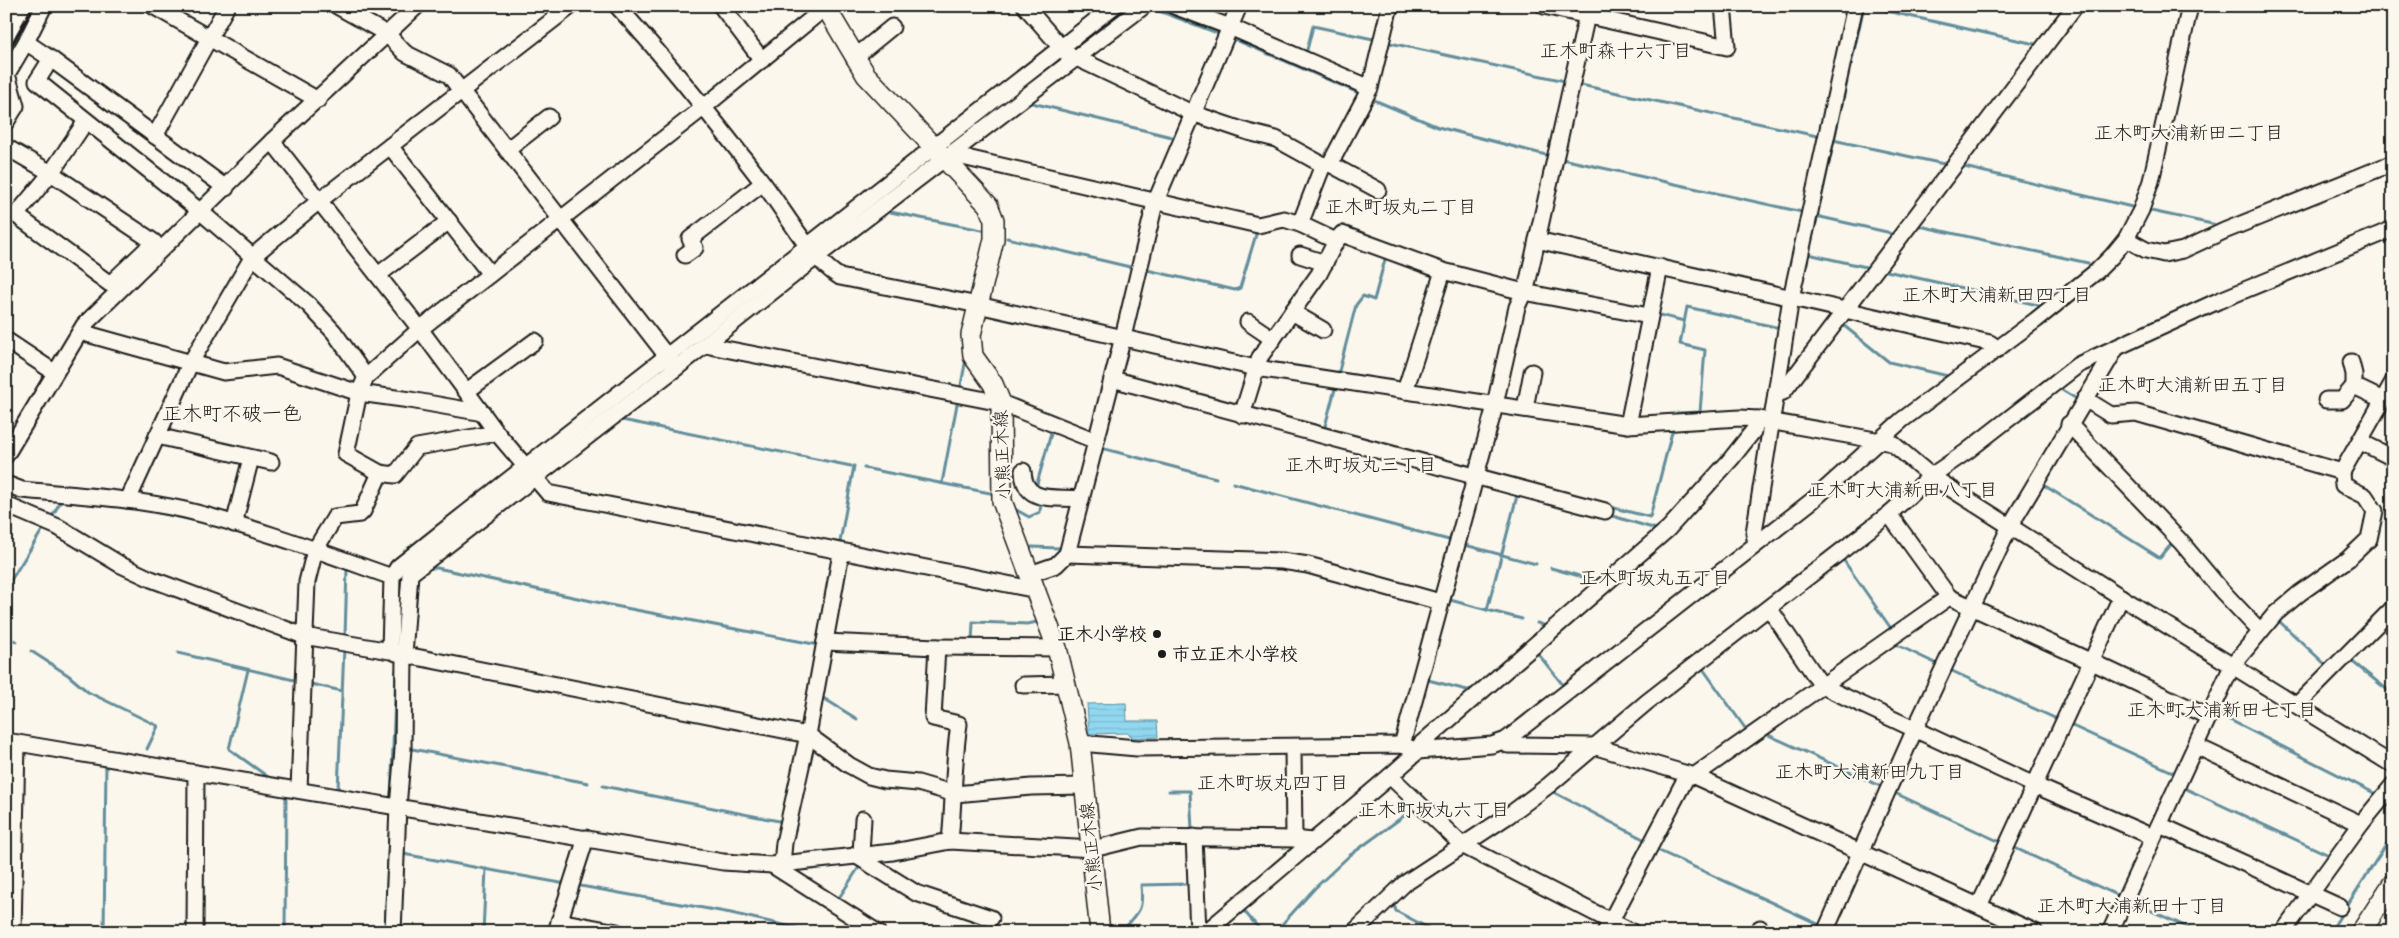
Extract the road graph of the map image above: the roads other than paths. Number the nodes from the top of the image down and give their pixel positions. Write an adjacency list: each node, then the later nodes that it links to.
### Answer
1 (24, 6): 26 (street)
2 (44, 6): 28 (street)
3 (153, 6): 27 (street)
4 (227, 6): 27 (street)
5 (337, 6): 25 (street)
6 (417, 6): 25 (street)
7 (572, 6): 35 (street)
8 (617, 6): 37 (street)
9 (720, 6): 33 (street)
10 (1025, 6): 29 (street)
11 (1114, 6): 29 (street)
12 (1144, 6): 30 (street)
13 (1174, 6): 24 (street)
14 (1239, 6): 24 (street)
15 (1390, 6): 34 (street)
16 (1544, 6): 22 (street)
17 (1722, 6): 22 (street)
18 (1856, 6): 74 (street)
19 (2076, 6): 76 (street)
20 (2190, 6): 61 (street)
21 (826, 7): 31 (main road, 小熊正木線); 33 (street)
22 (1588, 11): 62 (street)
23 (892, 27): 31 (street)
24 (1230, 27): 34 (street); 38 (street)
25 (387, 34): 35 (street); 36 (street)
26 (6, 38)
27 (209, 38): 36 (street); 42 (street)
28 (26, 42): 32 (street); 41 (street)
29 (1061, 46): 30 (street); 47 (street)
30 (1075, 57): 38 (street); 47 (street)
31 (854, 58): 47 (main road, 小熊正木線)
32 (51, 59): 40 (street); 42 (street)
33 (762, 60): 37 (street)
34 (1370, 88): 49 (street)
35 (462, 91): 44 (street); 46 (street)
36 (318, 100): 43 (street)
37 (703, 108): 51 (street); 57 (street)
38 (1192, 113): 49 (street); 55 (street)
39 (549, 117): 46 (street)
40 (86, 121): 50 (street); 56 (street)
41 (6, 122)
42 (155, 136): 52 (street)
43 (272, 141): 52 (street); 54 (street)
44 (390, 146): 54 (street); 58 (street)
45 (6, 147): 50 (street)
46 (507, 150): 57 (street)
47 (940, 154): 55 (street); 64 (street); 75 (main road, 小熊正木線)
48 (2393, 163): 61 (street)
49 (1327, 165): 53 (street); 59 (street)
50 (51, 173): 50 (street)
51 (763, 183): 64 (street); 65 (street)
52 (226, 188): 56 (street)
53 (1378, 190)
54 (319, 200): 67 (street); 72 (street)
55 (1155, 203): 59 (street); 83 (street)
56 (201, 212): 67 (street); 82 (street)
57 (560, 220): 71 (street); 90 (street)
58 (449, 221): 71 (street); 72 (street)
59 (1300, 224): 63 (street)
60 (2393, 229): 89 (street)
61 (2126, 239): 88 (street)
62 (1537, 240): 69 (street); 73 (street)
63 (1336, 241): 68 (street); 70 (street)
64 (813, 252): 75 (street); 87 (street); 90 (street)
65 (686, 255)
66 (1300, 255): 68 (street)
67 (253, 256): 91 (street); 97 (street)
68 (1325, 263): 77 (street)
69 (1660, 267): 74 (street); 78 (street)
70 (1443, 271): 73 (street); 102 (street)
71 (490, 274): 80 (street)
72 (378, 275): 80 (street)
73 (1524, 292): 78 (street); 109 (street)
74 (1791, 298): 76 (street); 104 (street)
75 (978, 305): 83 (street); 108 (main road, 小熊正木線)
76 (1844, 311): 88 (street); 104 (street)
77 (1292, 312): 81 (street); 84 (street)
78 (1649, 316): 115 (street)
79 (1248, 322): 84 (street)
80 (420, 329): 97 (street); 101 (street)
81 (1323, 330)
82 (80, 332): 91 (street); 95 (street)
83 (1123, 337): 94 (street); 98 (street)
84 (1273, 339): 94 (street)
85 (6, 340): 95 (street)
86 (535, 341): 101 (street)
87 (705, 345): 93 (street); 108 (street)
88 (1998, 348): 118 (street)
89 (2115, 350): 105 (street); 129 (street)
90 (666, 355): 93 (street); 126 (street)
91 (190, 362): 103 (street); 117 (street)
92 (2351, 362): 100 (street)
93 (676, 368): 126 (street)
94 (1256, 368): 102 (street); 112 (street)
95 (54, 372): 121 (street)
96 (1532, 372): 110 (street)
97 (366, 378): 103 (street)
98 (1112, 379): 112 (street); 119 (street)
99 (2393, 382): 107 (street)
100 (2354, 386): 106 (street); 107 (street)
101 (466, 391): 111 (street)
102 (1405, 391): 109 (street)
103 (358, 393): 111 (street); 128 (street)
104 (1776, 394): 113 (street)
105 (2085, 399): 114 (street); 127 (street)
106 (2326, 400)
107 (2383, 400): 120 (street)
108 (1001, 403): 119 (street); 144 (main road, 小熊正木線)
109 (1494, 404): 110 (street); 130 (street)
110 (1525, 408): 115 (street)
111 (483, 413): 116 (street)
112 (1242, 415): 130 (street)
113 (1765, 420): 115 (street); 118 (street); 139 (street); 173 (street)
114 (2069, 424): 138 (street); 151 (street)
115 (1628, 425)
116 (497, 433): 126 (street); 128 (street)
117 (157, 436): 122 (street); 133 (street)
118 (1880, 440): 129 (street); 139 (street)
119 (1096, 441): 132 (street)
120 (2361, 442): 123 (street); 127 (street)
121 (6, 455)
122 (251, 458): 124 (street); 137 (street)
123 (2393, 458)
124 (271, 462)
125 (1023, 471): 132 (street)
126 (529, 472): 141 (street); 143 (street); 156 (street)
127 (2342, 472): 151 (street)
128 (380, 473): 140 (street)
129 (1931, 476): 136 (street); 138 (street)
130 (1476, 477): 135 (street); 147 (street)
131 (6, 484): 133 (street)
132 (1081, 499): 142 (street)
133 (128, 500): 137 (street)
134 (6, 505): 152 (street)
135 (1605, 511)
136 (1889, 514): 145 (street); 149 (street)
137 (234, 524): 140 (street)
138 (2010, 526): 146 (street); 148 (street)
139 (1756, 544): 166 (street)
140 (315, 550): 143 (street); 152 (street)
141 (841, 552): 144 (street); 153 (street)
142 (1067, 554): 144 (street); 147 (street)
143 (392, 577): 156 (street)
144 (1034, 582): 155 (main road, 小熊正木線)
145 (1948, 597): 148 (street); 161 (street)
146 (2121, 597): 157 (street); 158 (street)
147 (1440, 602): 169 (street)
148 (1972, 606): 157 (street); 164 (street)
149 (1769, 608): 161 (street); 170 (street)
150 (2393, 608): 162 (street)
151 (2260, 631): 158 (street)
152 (304, 636): 156 (street); 181 (street)
153 (825, 642): 154 (street); 165 (street)
154 (937, 647): 155 (street); 182 (street)
155 (1057, 648): 159 (main road, 小熊正木線)
156 (397, 653): 165 (street); 183 (street)
157 (2090, 661): 163 (street); 178 (street)
158 (2232, 666): 162 (street); 163 (street)
159 (1066, 684): 160 (street); 168 (main road, 小熊正木線)
160 (1023, 686)
161 (1822, 686): 164 (street); 176 (street)
162 (2297, 705): 174 (street)
163 (2208, 717): 171 (street)
164 (1915, 729): 178 (street); 195 (street)
165 (808, 735): 182 (street); 197 (street)
166 (1506, 740): 170 (street); 173 (street)
167 (12, 742): 175 (street); 188 (street)
168 (1080, 743): 172 (street); 180 (main road, 小熊正木線)
169 (1402, 745): 172 (street); 173 (street)
170 (1593, 746): 176 (street); 193 (street)
171 (2196, 746): 185 (street); 186 (street)
172 (1293, 747): 190 (street)
173 (1418, 751): 177 (street)
174 (2393, 764)
175 (196, 773): 181 (street); 207 (street)
176 (1691, 775): 195 (street); 205 (street)
177 (1390, 776): 192 (street); 193 (street)
178 (2034, 785): 186 (street); 200 (street)
179 (2393, 785): 185 (street)
180 (1084, 786): 182 (street); 194 (main road, 小熊正木線)
181 (299, 790): 183 (street)
182 (954, 794): 191 (street)
183 (398, 807): 189 (street); 208 (street)
184 (863, 819): 196 (street)
185 (2361, 824): 199 (street)
186 (2156, 831): 199 (street); 218 (street)
187 (1194, 837): 190 (street); 194 (street); 212 (street)
188 (10, 838): 206 (street)
189 (586, 838): 197 (street); 204 (street)
190 (1294, 839): 192 (street)
191 (950, 841): 194 (street); 196 (street)
192 (1312, 841): 213 (street)
193 (1462, 845): 205 (street); 214 (street)
194 (1093, 850): 211 (main road, 小熊正木線)
195 (1862, 851): 200 (street); 216 (street)
196 (858, 855): 197 (street); 202 (street)
197 (777, 864): 210 (street)
198 (2393, 883): 220 (main road)
199 (2310, 895): 201 (street); 219 (street)
200 (1979, 906): 203 (street)
201 (2340, 907)
202 (991, 918)
203 (2006, 926): 217 (street)
204 (557, 927): 209 (street)
205 (1608, 927): 215 (street)
206 (13, 932)
207 (196, 932)
208 (393, 932)
209 (617, 932)
210 (877, 932)
211 (1100, 932)
212 (1198, 932)
213 (1206, 932)
214 (1354, 932)
215 (1632, 932)
216 (1825, 932)
217 (2035, 932)
218 (2110, 932)
219 (2283, 932)
220 (2361, 932)

